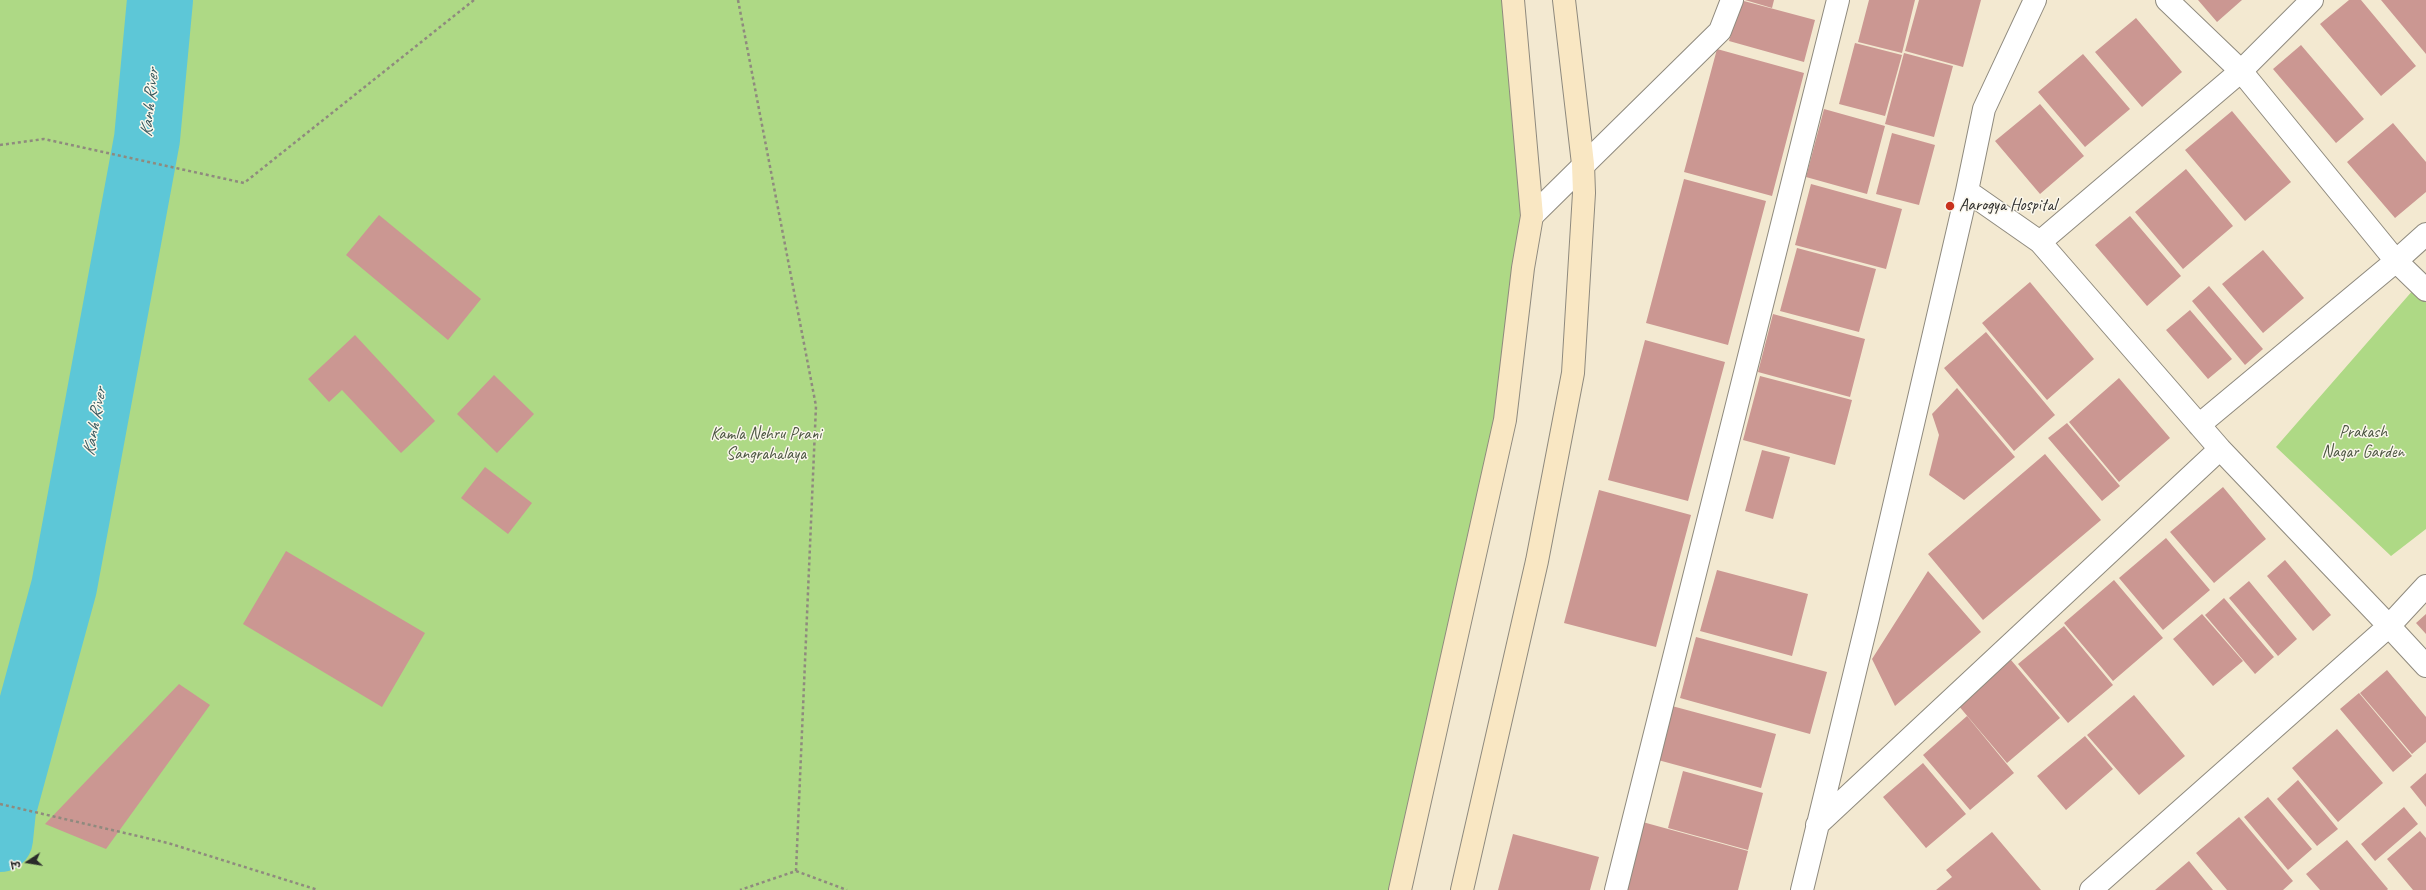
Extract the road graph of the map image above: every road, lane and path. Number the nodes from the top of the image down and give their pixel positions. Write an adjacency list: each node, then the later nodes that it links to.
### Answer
1 (474, 0): 11 (path)
2 (738, 0): 26 (path)
3 (1513, 0): 14 (main road)
4 (1564, 0): 12 (main road)
5 (1732, 0): 12 (street)
6 (1838, 0): 32 (street)
7 (2035, 0): 13 (street)
8 (2167, 0): 10 (street)
9 (2312, 0): 10 (street)
10 (2240, 71): 16 (street); 17 (street)
11 (0, 145)
12 (1583, 164): 14 (street); 31 (main road)
13 (1968, 191): 16 (street); 25 (street)
14 (1532, 216): 30 (main road)
15 (2426, 234): 17 (street)
16 (2040, 242): 19 (street)
17 (2396, 261): 18 (street); 19 (street)
18 (2426, 290)
19 (2199, 425): 20 (street)
20 (2220, 449): 22 (street); 25 (street)
21 (2426, 586): 22 (street)
22 (2389, 626): 23 (street); 34 (street)
23 (2426, 666)
24 (0, 804): 27 (path)
25 (1817, 825): 33 (street)
26 (796, 871): 28 (path); 29 (path)
27 (318, 890)
28 (740, 890)
29 (847, 890)
30 (1400, 890)
31 (1462, 890)
32 (1616, 890)
33 (1802, 890)
34 (2091, 890)

